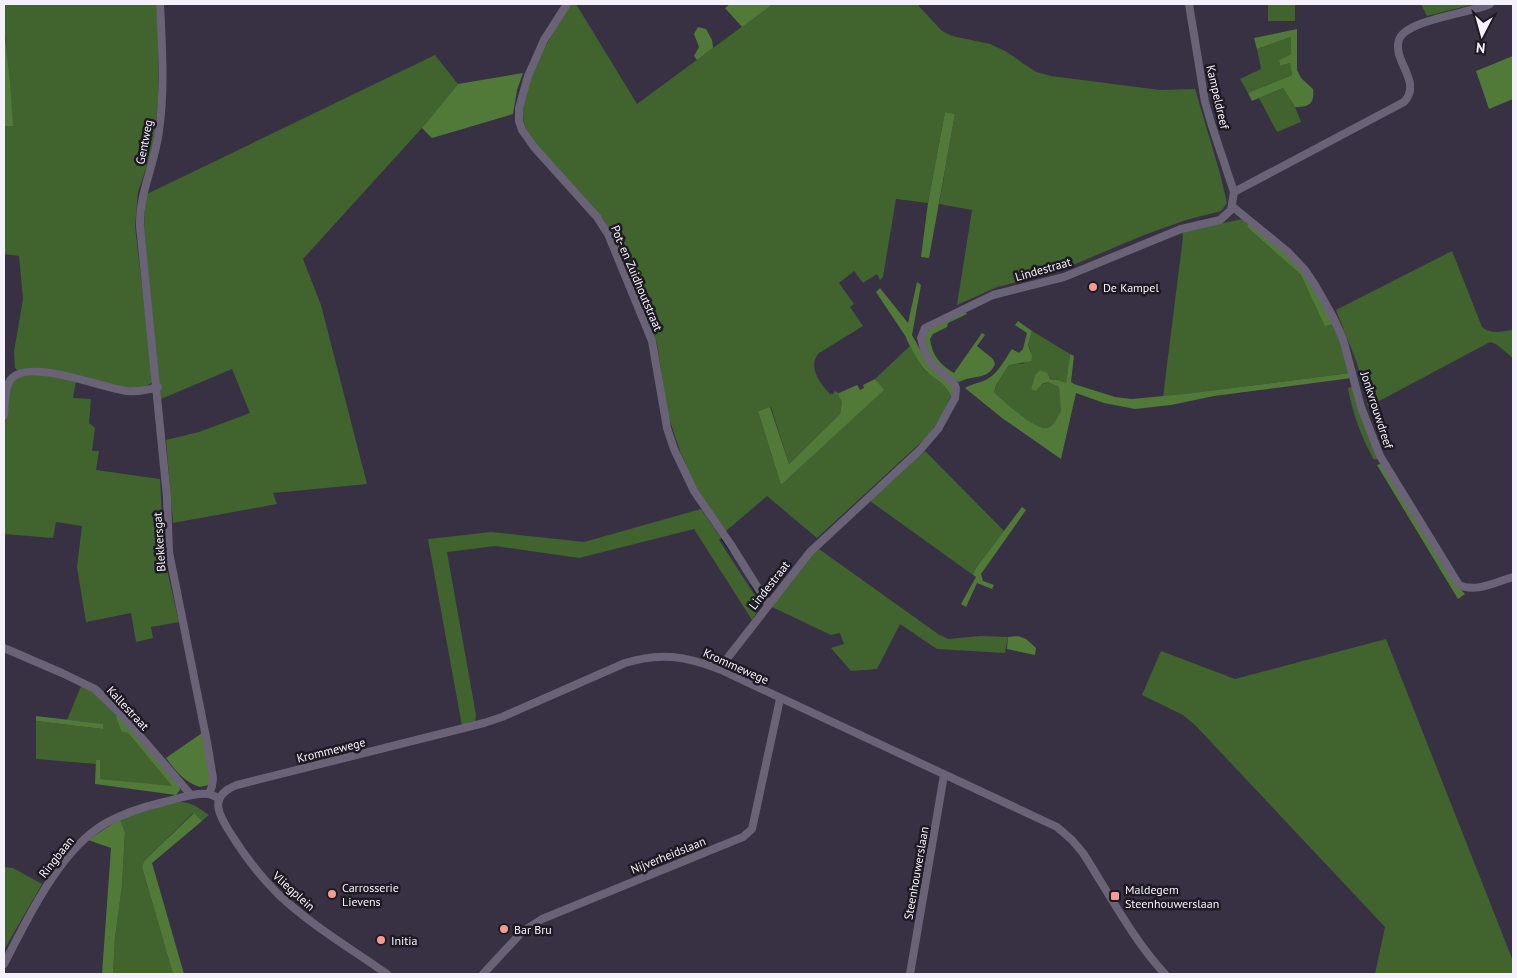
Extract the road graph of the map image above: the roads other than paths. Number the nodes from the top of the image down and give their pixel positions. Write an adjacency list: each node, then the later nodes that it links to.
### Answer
1 (160, 4): 7 (street, Gentweg)
2 (567, 4): 11 (street, Pot- en Zuidhoutstraat)
3 (1189, 4): 5 (street, Kampeldreef)
4 (1490, 4): 5 (street)
5 (1234, 192): 6 (street)
6 (1233, 207): 10 (street, Jonkvrouwdreef); 11 (street, Lindestraat)
7 (147, 284): 8 (street, Blekkersgat)
8 (158, 387): 9 (street); 16 (street, Blekkersgat)
9 (4, 415)
10 (1513, 577)
11 (768, 604): 13 (street, Lindestraat)
12 (4, 648): 17 (street, Kallestraat)
13 (719, 670): 14 (street, Krommewege); 18 (street, Krommewege)
14 (780, 698): 15 (street, Krommewege); 21 (street, Nijverheidslaan)
15 (944, 775): 22 (street, Steenhouwerslaan); 23 (street, Krommewege)
16 (209, 794): 17 (street, Ringbaan); 18 (street, Ringbaan)
17 (191, 795): 19 (street, Ringbaan)
18 (220, 798): 20 (street, Vliegplein)
19 (4, 964)
20 (387, 974)
21 (483, 974)
22 (910, 974)
23 (1165, 974)

